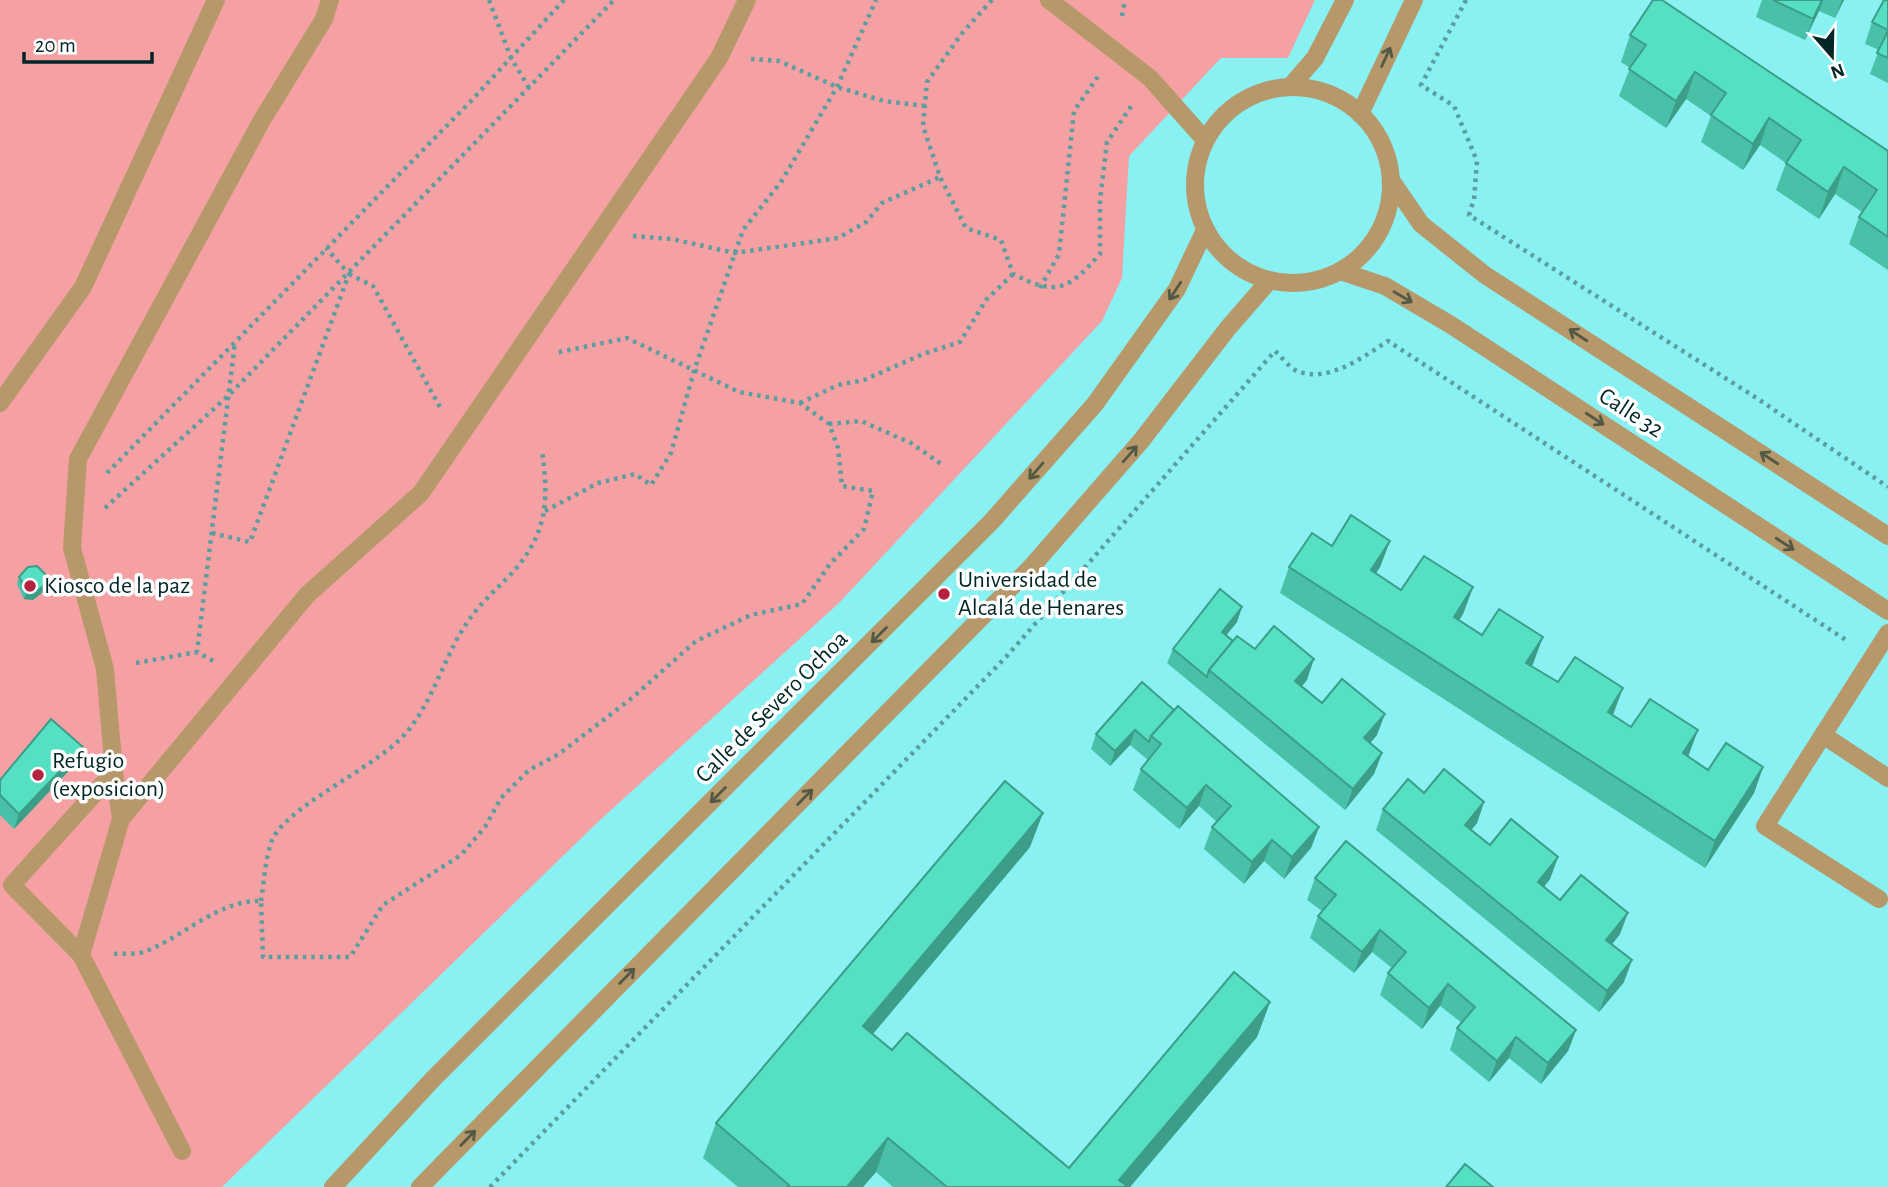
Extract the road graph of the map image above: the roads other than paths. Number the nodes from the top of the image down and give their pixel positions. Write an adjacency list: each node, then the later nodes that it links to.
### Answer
1 (216, 0): 14 (street)
2 (330, 0): 19 (street)
3 (747, 0): 21 (street)
4 (1049, 0): 9 (street)
5 (1345, 0): 7 (street)
6 (1414, 0): 8 (street, one-way to 6)
7 (1290, 87): 8 (street); 9 (street)
8 (1360, 114): 10 (street)
9 (1205, 140): 11 (street)
10 (1391, 180): 12 (street); 15 (street, Calle 32, one-way to 10)
11 (1205, 230): 13 (street); 26 (street, Calle de Severo Ochoa, one-way to 26)
12 (1340, 271): 13 (street); 16 (street, Calle 32, one-way to 16)
13 (1269, 281): 27 (street, one-way to 13)
14 (0, 403)
15 (1888, 536)
16 (1888, 611)
17 (1888, 634): 18 (street)
18 (1823, 735): 20 (street); 23 (street)
19 (114, 772): 21 (street); 22 (street)
20 (1888, 778)
21 (121, 819): 24 (street)
22 (6, 890): 24 (street)
23 (1879, 899)
24 (81, 955): 25 (street)
25 (182, 1151)
26 (333, 1187)
27 (420, 1187)

